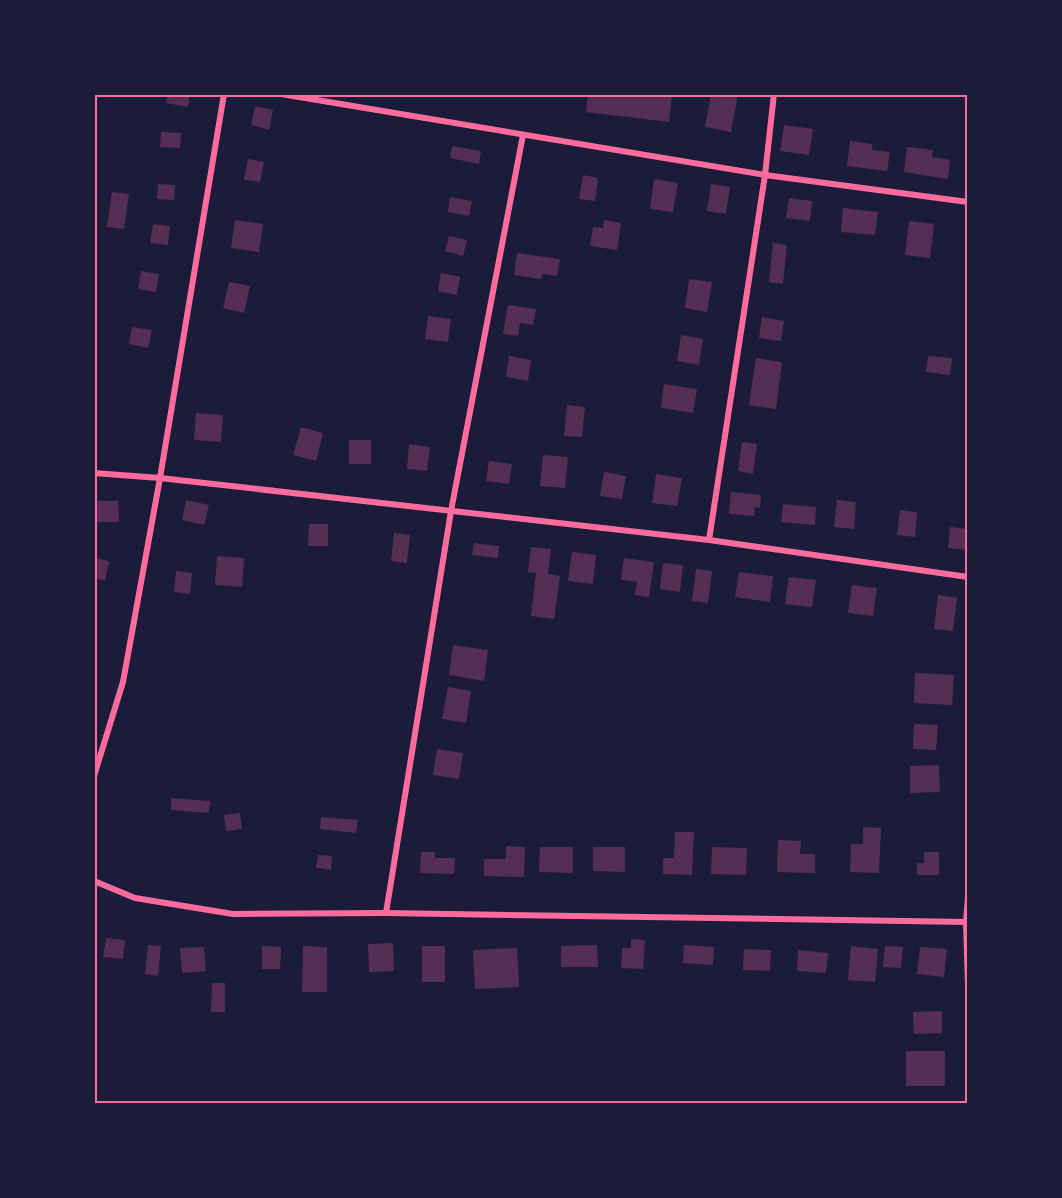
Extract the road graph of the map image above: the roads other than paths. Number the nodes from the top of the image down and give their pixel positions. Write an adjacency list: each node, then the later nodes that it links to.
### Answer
1 (224, 94): 8 (street)
2 (281, 94): 4 (street)
3 (774, 94): 5 (street)
4 (523, 135): 5 (street); 9 (street)
5 (765, 175): 6 (street); 10 (street)
6 (968, 202)
7 (94, 472): 8 (street)
8 (160, 478): 9 (street); 12 (street)
9 (451, 511): 10 (street); 15 (street)
10 (709, 540): 11 (street)
11 (968, 577)
12 (94, 776)
13 (94, 881): 15 (street)
14 (968, 897): 16 (street)
15 (386, 912): 16 (street)
16 (967, 922): 17 (street)
17 (968, 985)

